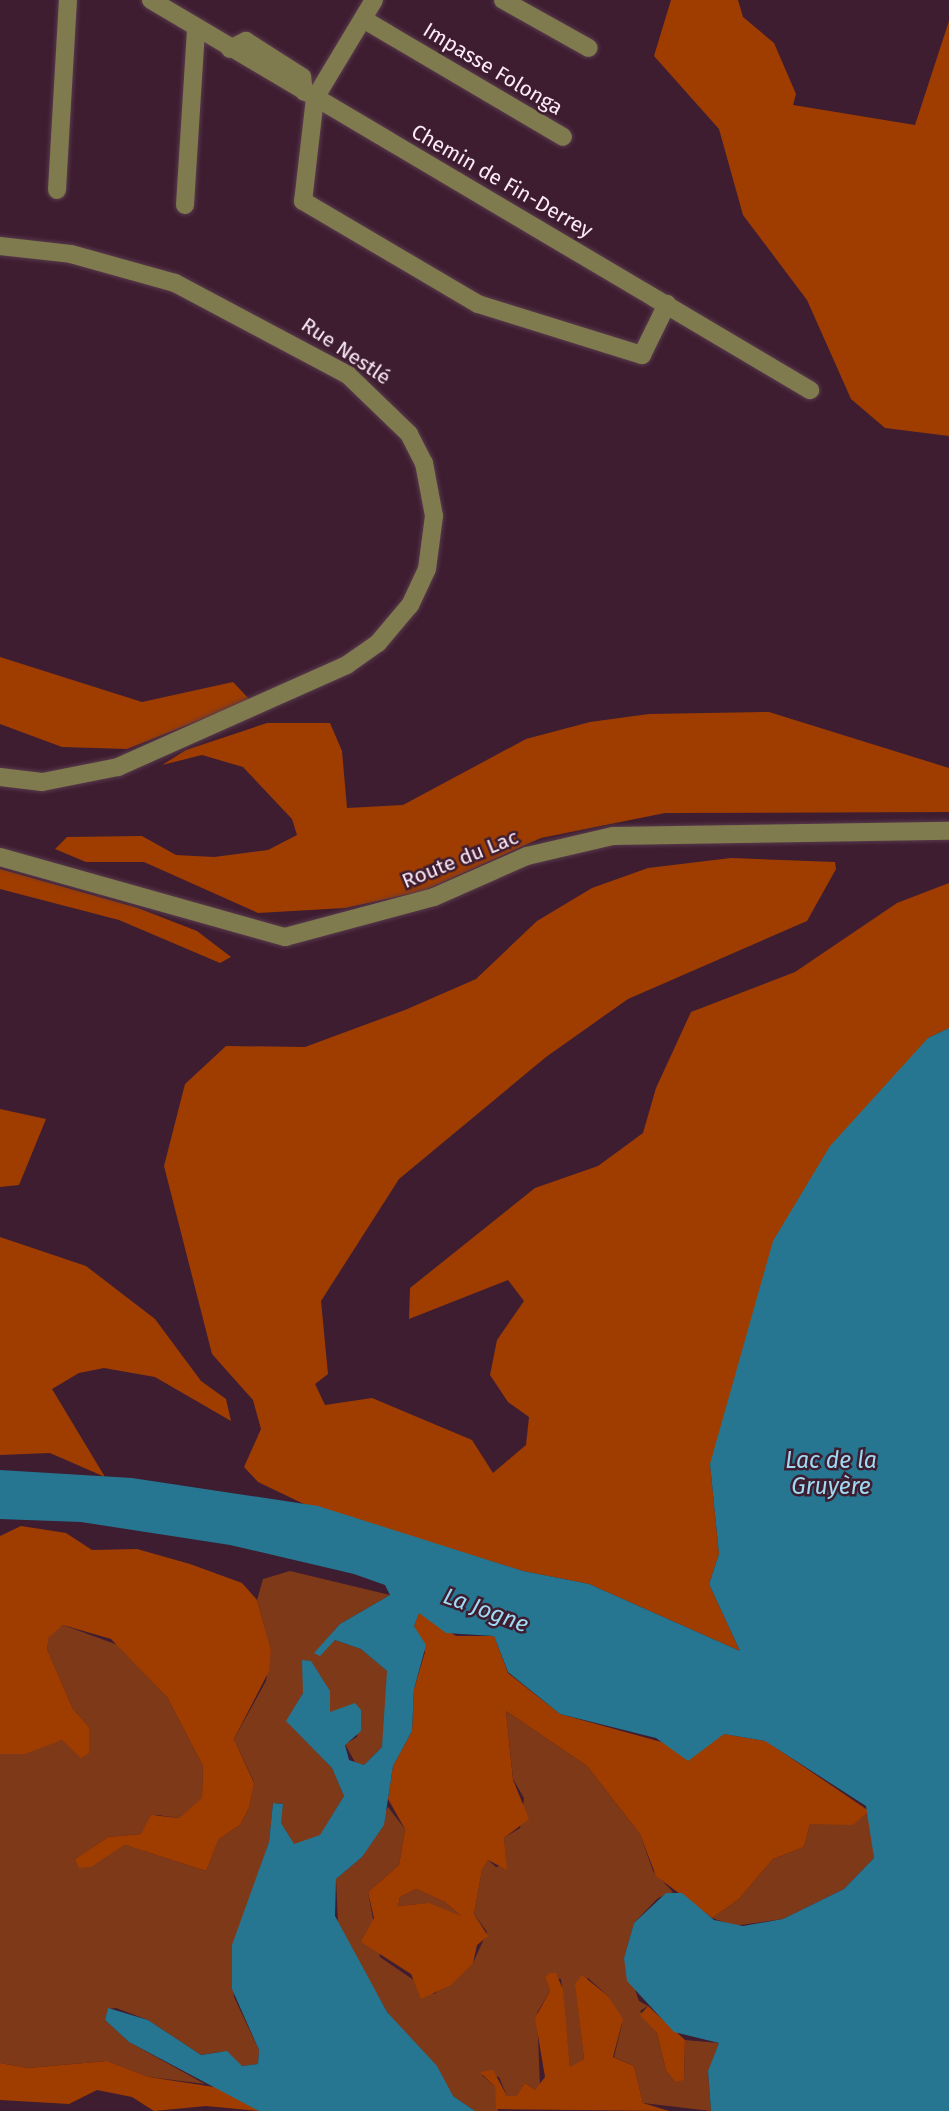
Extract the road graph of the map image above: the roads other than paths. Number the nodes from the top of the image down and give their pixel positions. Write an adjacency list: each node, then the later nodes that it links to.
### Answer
1 (68, 0): 10 (street)
2 (150, 0): 6 (street, Chemin de Fin-Derrey)
3 (374, 0): 5 (street)
4 (503, 0): 7 (street)
5 (363, 19): 8 (street); 9 (street, Impasse Folonga)
6 (196, 30): 8 (street, Chemin de Fin-Derrey); 11 (street)
7 (589, 48)
8 (309, 95): 13 (street, Chemin de Fin-Derrey); 13 (street)
9 (563, 136)
10 (57, 190)
11 (185, 205)
12 (0, 246): 15 (street, Rue Nestlé)
13 (667, 304): 14 (street, Chemin de Fin-Derrey)
14 (810, 390)
15 (0, 777)
16 (949, 831): 17 (street, Route du Lac)
17 (0, 857)

